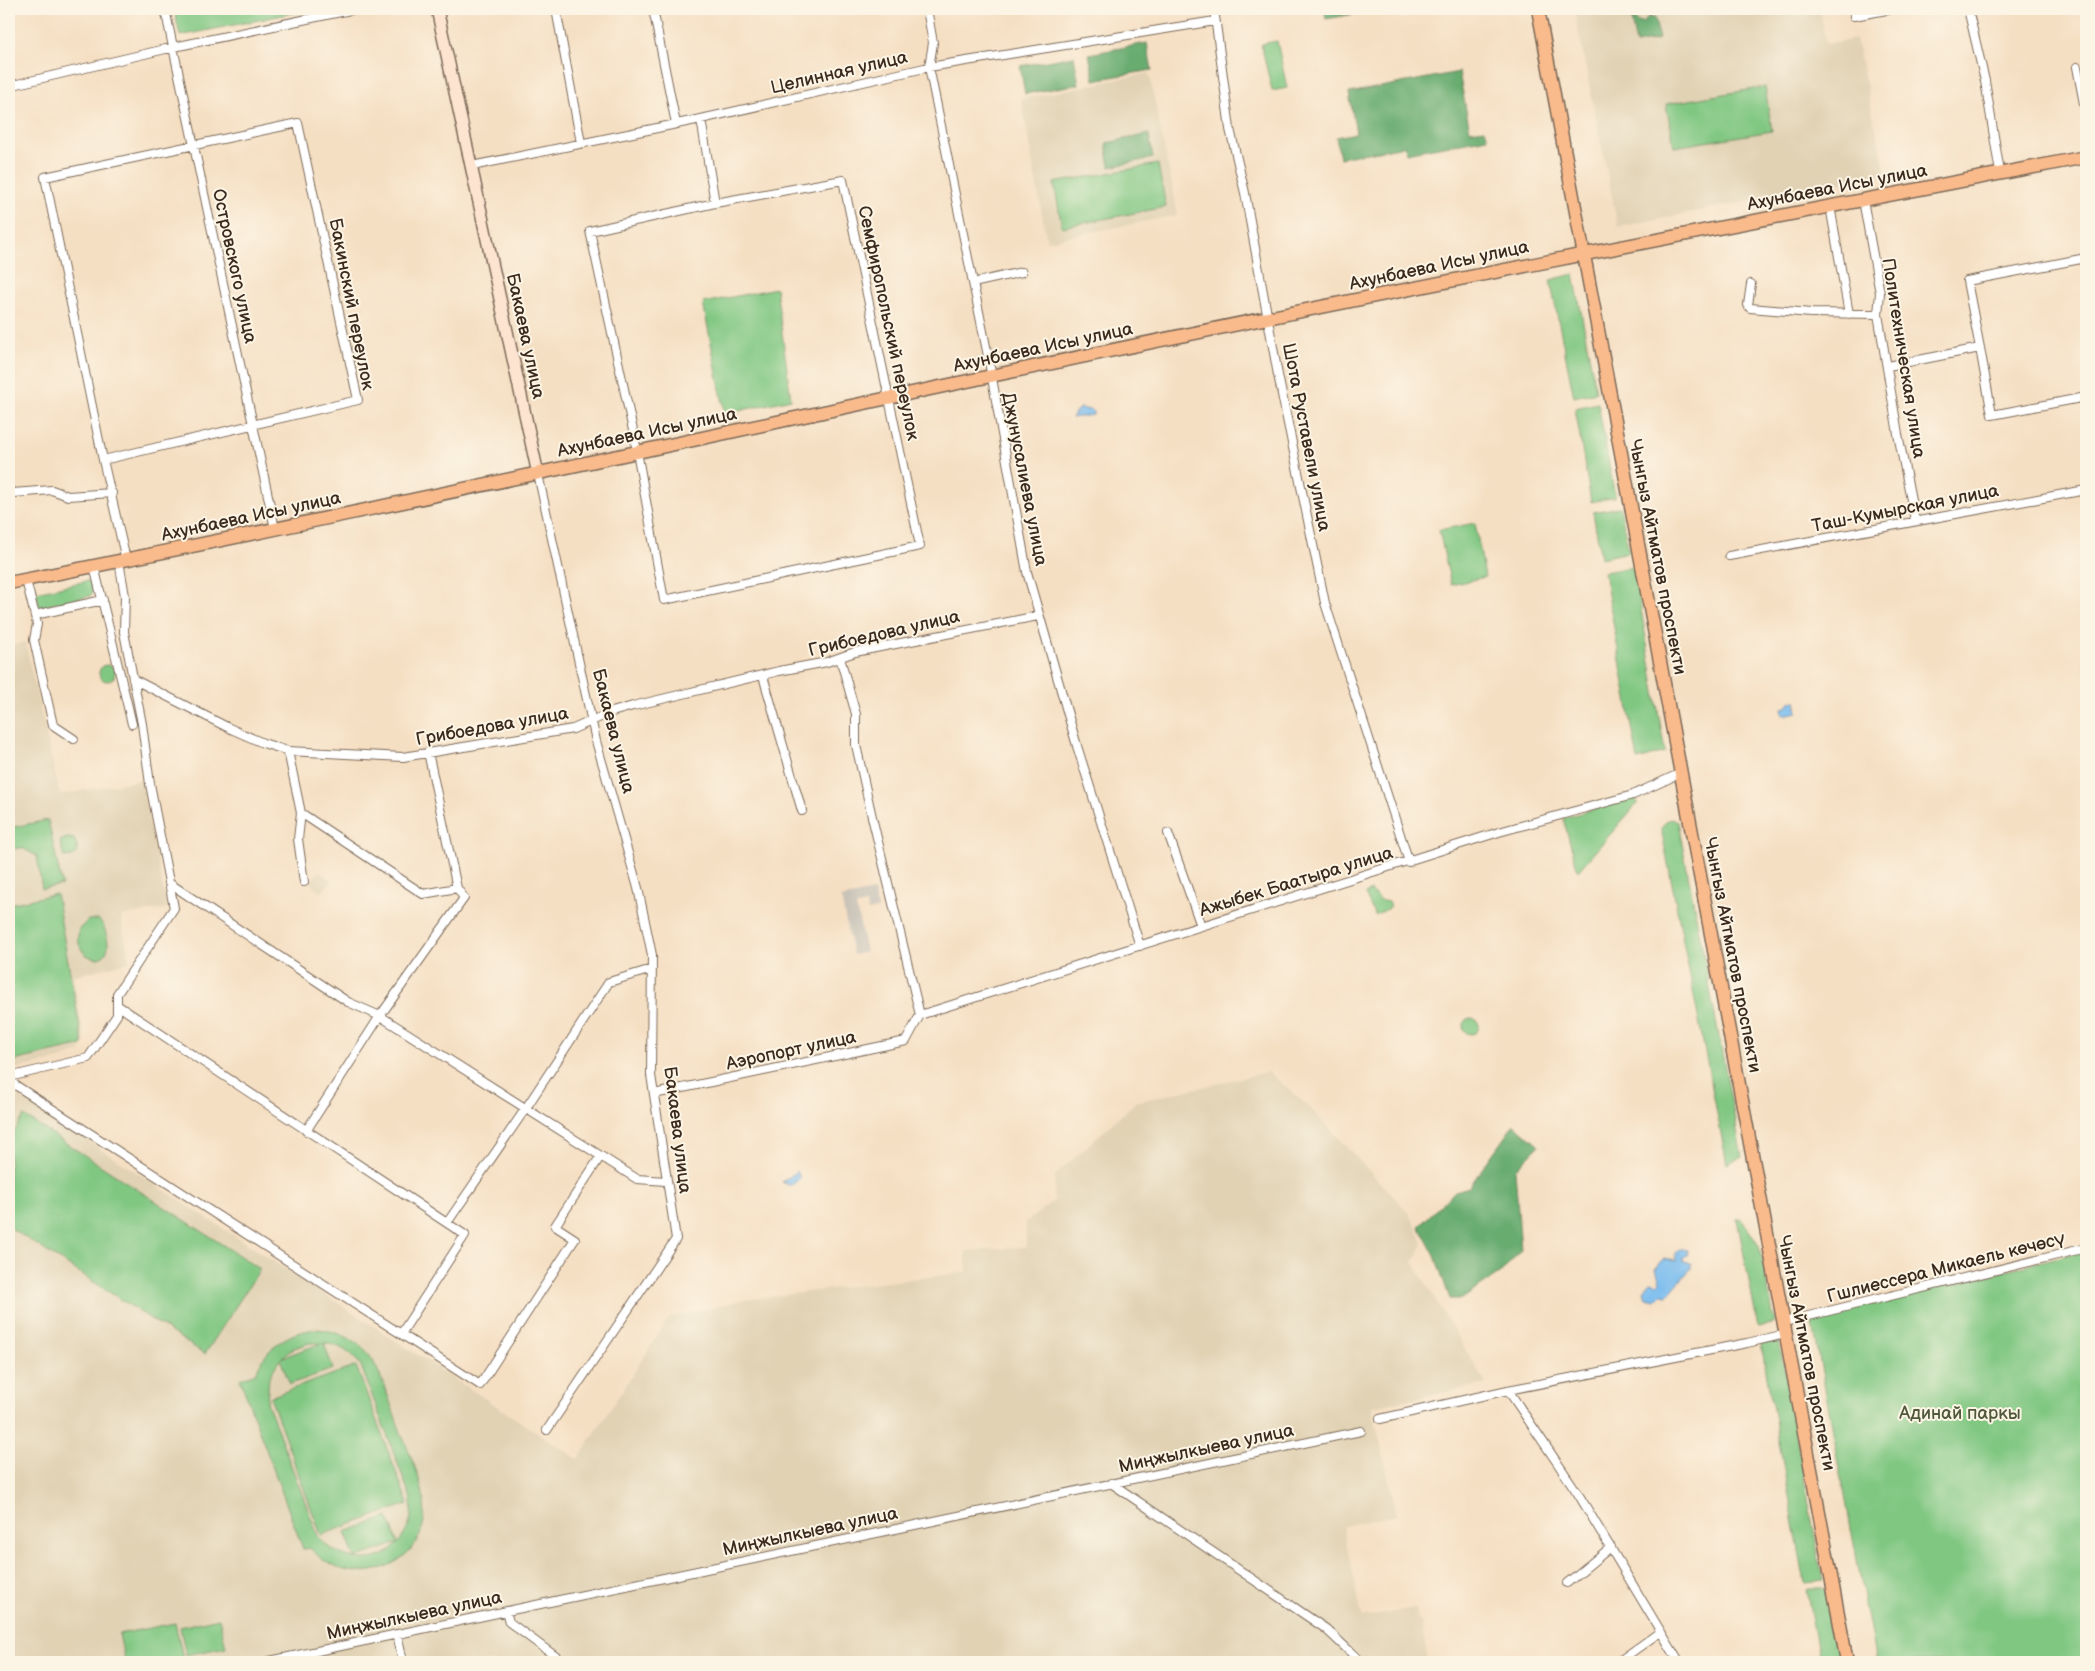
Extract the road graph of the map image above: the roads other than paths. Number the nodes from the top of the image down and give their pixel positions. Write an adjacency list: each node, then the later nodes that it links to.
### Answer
1 (165, 9): 14 (street, Островского улица)
2 (355, 9): 14 (street)
3 (437, 9): 24 (main road, Бакаева улица)
4 (556, 9): 21 (street)
5 (654, 9): 20 (street)
6 (927, 9): 15 (street, Джунусалиева улица)
7 (1214, 9): 13 (street, Шота Руставели улица)
8 (1538, 9): 29 (main road, Чынгыз Айтматов проспекти)
9 (1892, 9): 11 (street)
10 (1968, 9): 25 (street)
11 (1869, 11): 12 (street)
12 (1854, 16)
13 (1215, 21): 15 (street, Целинная улица); 36 (street, Шота Руставели улица)
14 (174, 47): 17 (street); 22 (street, Островского улица)
15 (929, 67): 19 (street, Целинная улица); 32 (street, Джунусалиева улица)
16 (2077, 67): 18 (street)
17 (9, 86)
18 (2086, 114)
19 (701, 119): 20 (street, Целинная улица); 27 (street)
20 (676, 124): 21 (street, Целинная улица)
21 (582, 143): 24 (street, Целинная улица)
22 (194, 145): 42 (street, Островского улица); 42 (street, Бакинский переулок); 44 (street)
23 (2086, 156): 25 (main road, Ахунбаева Исы улица)
24 (472, 166): 45 (main road, Бакаева улица)
25 (2000, 173): 26 (main road, Ахунбаева Исы улица)
26 (1863, 200): 28 (main road, Ахунбаева Исы улица); 35 (street, Политехническая улица)
27 (715, 204): 41 (street, Семфиропольский переулок); 43 (street, Семфиропольский переулок)
28 (1830, 206): 29 (main road, Ахунбаева Исы улица); 34 (street)
29 (1584, 254): 36 (main road, Ахунбаева Исы улица); 67 (main road, Чынгыз Айтматов проспекти)
30 (2086, 258): 37 (street)
31 (1022, 272): 32 (street)
32 (973, 283): 39 (street, Джунусалиева улица)
33 (1751, 284): 34 (street)
34 (1848, 314): 35 (street)
35 (1878, 314): 38 (street, Политехническая улица)
36 (1269, 318): 39 (main road, Ахунбаева Исы улица); 71 (street, Шота Руставели улица)
37 (1980, 348): 38 (street); 40 (street)
38 (1888, 366): 49 (street, Политехническая улица)
39 (991, 376): 41 (main road, Ахунбаева Исы улица); 58 (street, Джунусалиева улица)
40 (2086, 397)
41 (890, 398): 43 (main road, Ахунбаева Исы улица); 43 (street, Семфиропольский переулок)
42 (253, 424): 44 (street, Бакинский переулок); 50 (street, Островского улица)
43 (637, 452): 45 (main road, Ахунбаева Исы улица)
44 (103, 460): 48 (street)
45 (538, 474): 50 (main road, Ахунбаева Исы улица); 62 (street, Бакаева улица)
46 (9, 489): 48 (street)
47 (2086, 490): 49 (street, Таш-Кумырская улица)
48 (112, 493): 52 (street)
49 (1916, 520): 51 (street, Таш-Кумырская улица)
50 (275, 529): 52 (main road, Ахунбаева Исы улица)
51 (1729, 556)
52 (123, 561): 53 (main road, Ахунбаева Исы улица); 61 (street)
53 (94, 566): 54 (main road, Ахунбаева Исы улица); 56 (street)
54 (26, 580): 55 (main road, Ахунбаева Исы улица); 57 (street)
55 (9, 583)
56 (103, 600): 57 (street); 63 (street)
57 (34, 616): 64 (street)
58 (1038, 616): 59 (street, Грибоедова улица); 76 (street, Джунусалиева улица)
59 (840, 658): 60 (street, Грибоедова улица); 79 (street)
60 (763, 676): 62 (street, Грибоедова улица); 69 (street)
61 (133, 679): 65 (street, Грибоедова улица); 73 (street)
62 (593, 721): 66 (street, Грибоедова улица); 77 (street, Бакаева улица)
63 (132, 724)
64 (74, 738)
65 (288, 751): 66 (street, Грибоедова улица); 68 (street)
66 (428, 752): 74 (street)
67 (1681, 774): 71 (street, Ажыбек Баатыра улица); 89 (main road, Чынгыз Айтматов проспекти)
68 (301, 812): 72 (street); 74 (street)
69 (802, 812)
70 (1168, 833): 75 (street)
71 (1409, 862): 75 (street, Ажыбек Баатыра улица)
72 (304, 882)
73 (170, 883): 78 (street); 80 (street)
74 (457, 888): 80 (street)
75 (1201, 926): 76 (street, Ажыбек Баатыра улица)
76 (1140, 946): 79 (street, Ажыбек Баатыра улица)
77 (652, 969): 82 (street, Бакаева улица); 83 (street)
78 (117, 1005): 81 (street); 84 (street)
79 (920, 1015): 82 (street, Аэропорт улица)
80 (380, 1016): 83 (street); 84 (street)
81 (9, 1079): 90 (street)
82 (654, 1094): 86 (street, Бакаева улица)
83 (526, 1108): 85 (street); 87 (street)
84 (306, 1131): 87 (street)
85 (600, 1157): 86 (street); 90 (street)
86 (666, 1181): 93 (street, Бакаева улица)
87 (447, 1223): 90 (street)
88 (2086, 1248): 89 (street, Гшлиессера Микаель көчөсү)
89 (1785, 1328): 91 (street, Гшлиессера Микаель көчөсү); 107 (main road, Чынгыз Айтматов проспекти)
90 (401, 1334)
91 (1508, 1390): 92 (street, Гшлиессера Микаель көчөсү); 96 (street)
92 (1380, 1419)
93 (547, 1430)
94 (1361, 1431): 95 (street, Миңжылкыева улица)
95 (1111, 1483): 98 (street, Миңжылкыева улица); 104 (street)
96 (1611, 1548): 97 (street); 99 (street)
97 (1567, 1583)
98 (506, 1611): 100 (street, Миңжылкыева улица); 103 (street)
99 (1660, 1632): 105 (street); 106 (street)
100 (397, 1634): 101 (street, Миңжылкыева улица); 102 (street)
101 (265, 1662)
102 (403, 1662)
103 (563, 1662)
104 (1361, 1662)
105 (1618, 1662)
106 (1679, 1662)
107 (1847, 1662)

